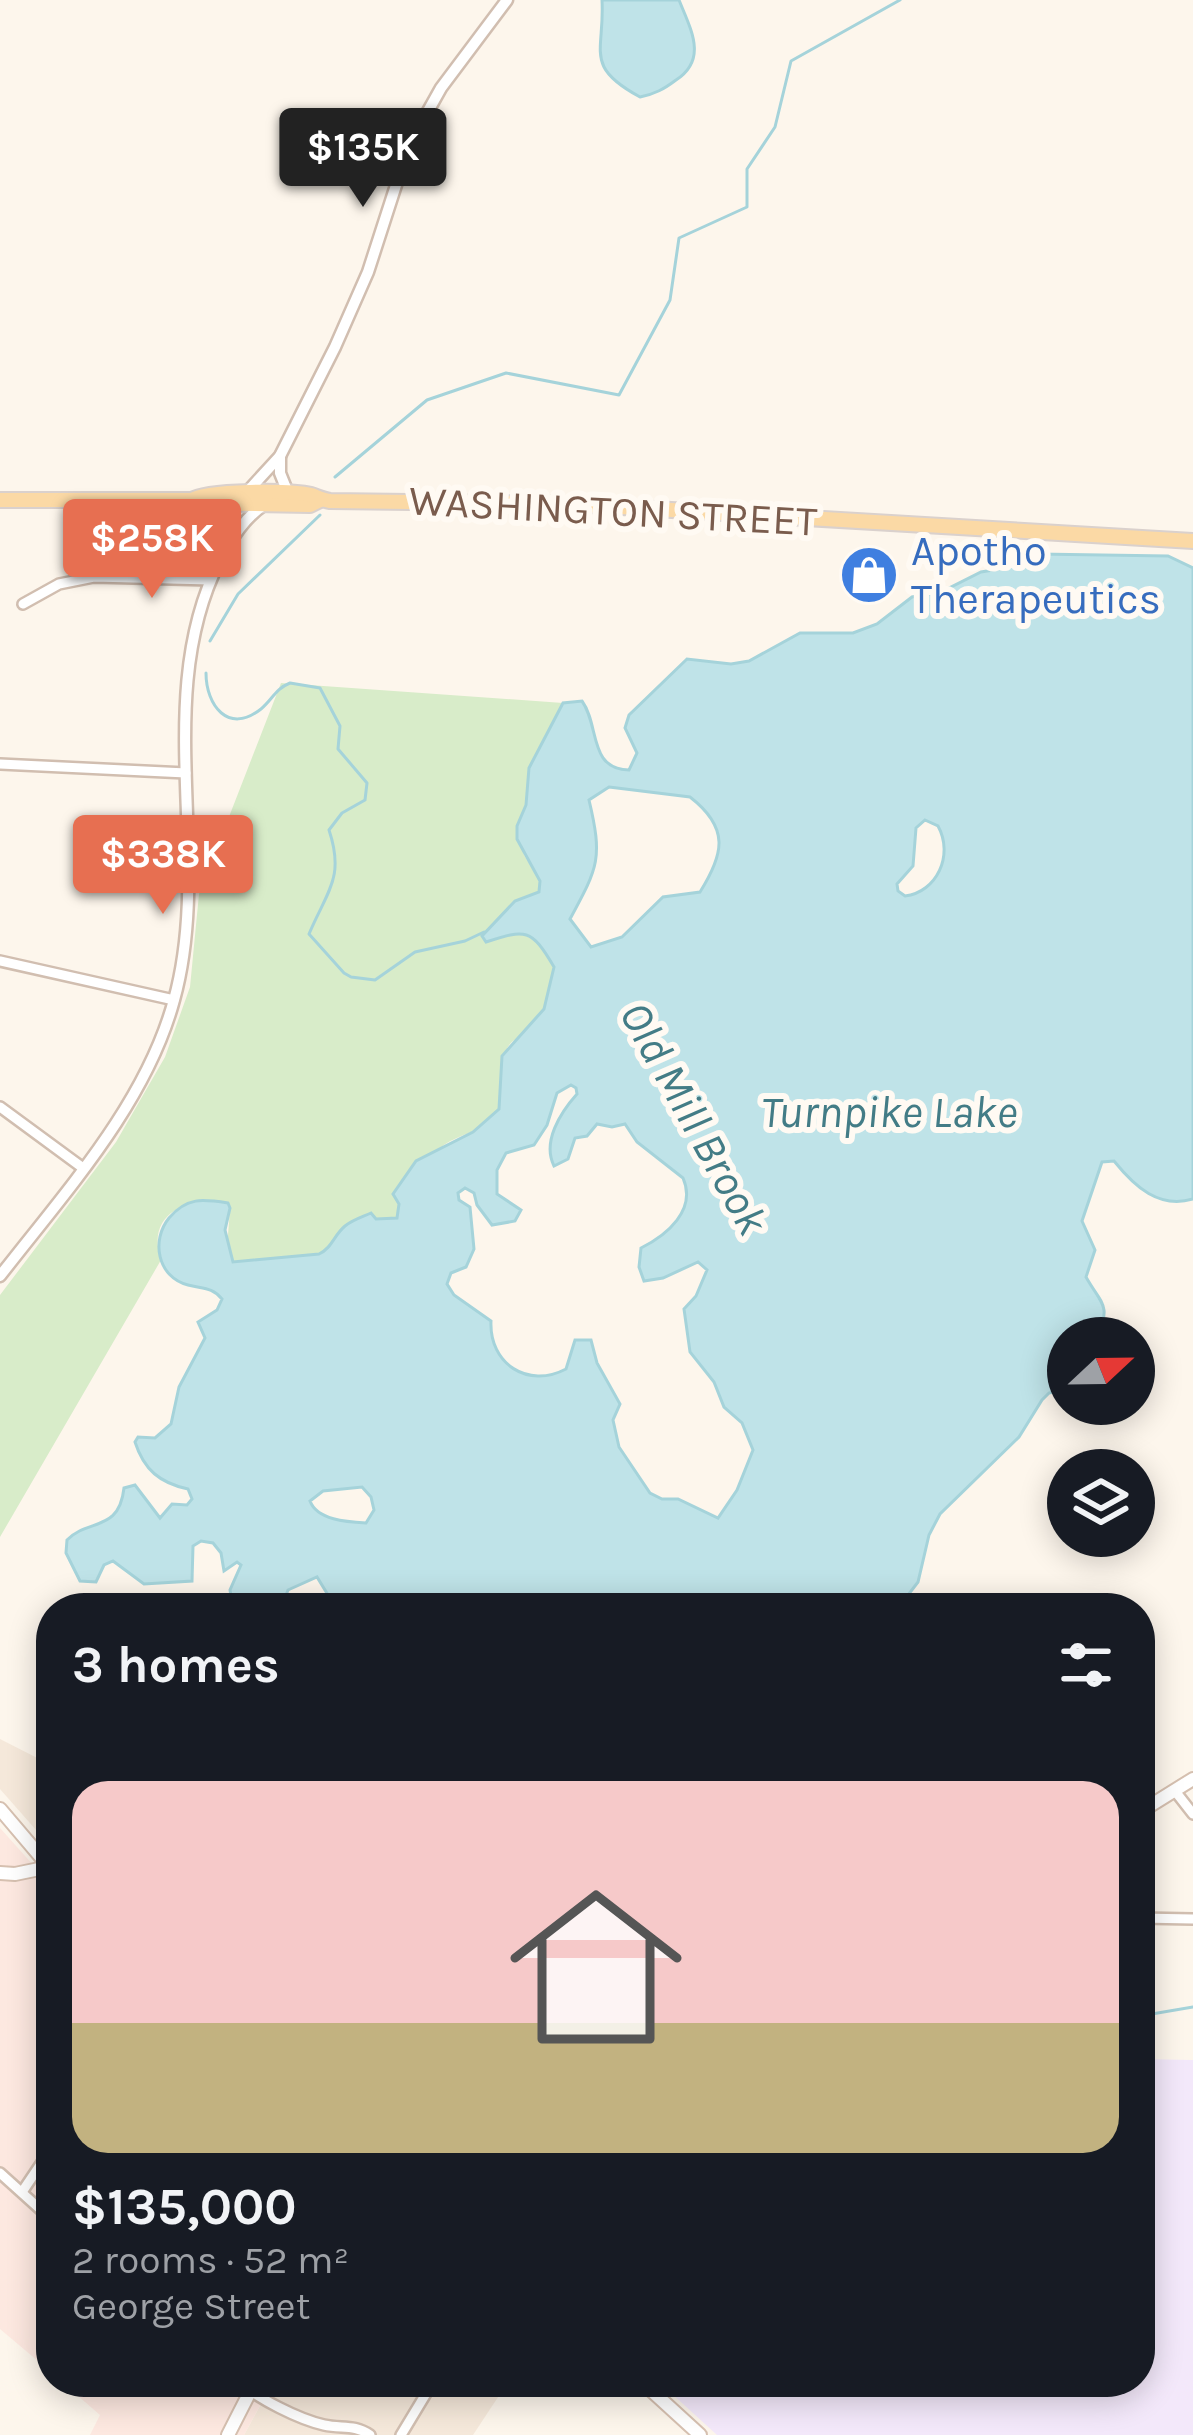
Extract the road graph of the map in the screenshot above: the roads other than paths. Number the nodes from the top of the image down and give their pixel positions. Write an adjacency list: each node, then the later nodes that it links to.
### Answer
1 (507, 0): 2 (street)
2 (280, 456): 3 (street); 4 (street)
3 (243, 494): 4 (main road, WASHINGTON STREET); 6 (main road, WASHINGTON STREET)
4 (288, 494): 7 (main road, WASHINGTON STREET)
5 (0, 500): 6 (main road, WASHINGTON STREET)
6 (192, 500): 8 (main road, WASHINGTON STREET)
7 (320, 500): 9 (main road, WASHINGTON STREET); 11 (main road, WASHINGTON STREET)
8 (223, 504): 9 (main road, WASHINGTON STREET); 10 (street)
9 (266, 505): 10 (street)
10 (231, 540): 12 (street)
11 (1192, 542)
12 (210, 580): 13 (street); 15 (street)
13 (22, 604)
14 (0, 764): 15 (street)
15 (186, 773): 17 (street)
16 (0, 961): 17 (street)
17 (174, 1000): 19 (street)
18 (0, 1107): 19 (street)
19 (83, 1168): 20 (street)
20 (0, 1276)
21 (1193, 1779): 22 (main road)
22 (1174, 1790): 23 (main road); 25 (street)
23 (1155, 1802)
24 (0, 1809): 26 (main road)
25 (1193, 1814)
26 (36, 1851)
27 (36, 1869): 28 (main road)
28 (0, 1873)
29 (1155, 1918): 30 (street)
30 (1193, 1919)
31 (36, 2171): 33 (street)
32 (0, 2173): 33 (street)
33 (22, 2192): 34 (street)
34 (36, 2205)
35 (243, 2397): 39 (main road)
36 (270, 2397): 40 (street)
37 (424, 2397): 41 (street)
38 (658, 2397): 42 (main road)
39 (228, 2435)
40 (370, 2435)
41 (400, 2435)
42 (700, 2435)

